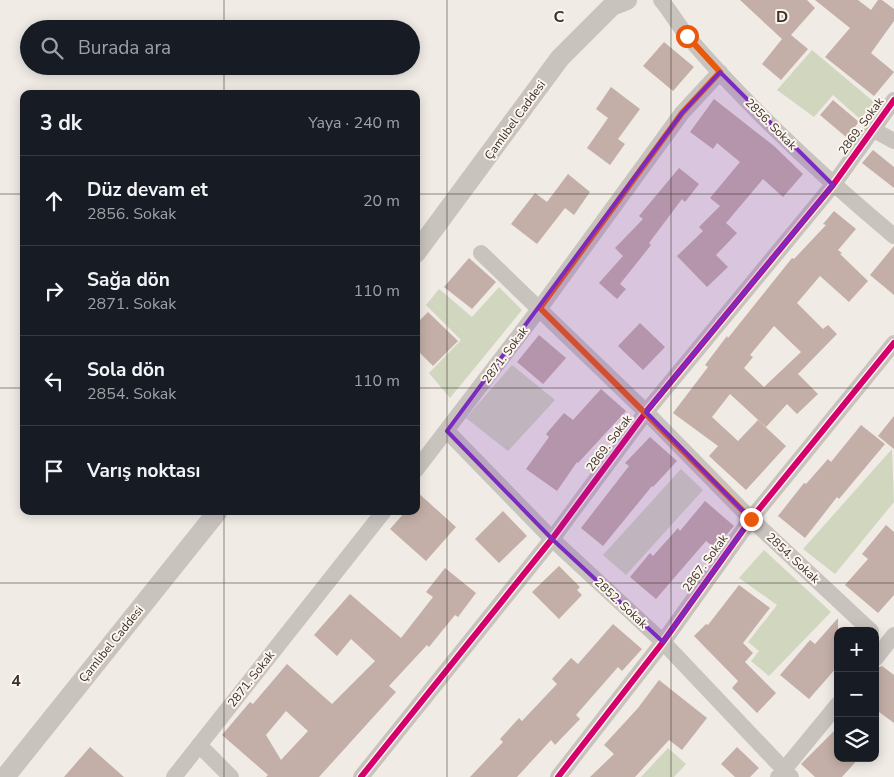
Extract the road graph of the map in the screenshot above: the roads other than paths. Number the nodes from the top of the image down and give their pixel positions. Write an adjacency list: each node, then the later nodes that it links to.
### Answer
1 (626, 0): 9 (street, Çamlıbel Caddesi)
2 (661, 0): 3 (street, 2856. Sokak)
3 (720, 72): 7 (street, 2856. Sokak); 11 (street, 2871. Sokak)
4 (894, 100): 5 (street, 2869. Sokak)
5 (872, 130): 6 (street); 7 (street, 2869. Sokak)
6 (894, 141)
7 (833, 185): 8 (street, 2856. Sokak); 13 (street, 2869. Sokak)
8 (894, 236)
9 (420, 248)
10 (481, 253): 11 (street, 2854. Sokak)
11 (540, 308): 13 (street, 2854. Sokak); 14 (street, 2871. Sokak)
12 (894, 343): 18 (street, 2867. Sokak)
13 (646, 412): 18 (street, 2854. Sokak); 19 (street, 2869. Sokak)
14 (447, 431): 15 (street, 2871. Sokak); 19 (street, 2852. Sokak)
15 (420, 465)
16 (215, 515): 27 (street, Çamlıbel Caddesi)
17 (381, 515): 25 (street, 2871. Sokak)
18 (751, 519): 20 (street, 2854. Sokak); 21 (street, 2867. Sokak)
19 (552, 538): 21 (street, 2852. Sokak); 30 (street, 2869. Sokak)
20 (867, 627)
21 (663, 642): 26 (street, 2852. Sokak); 31 (street, 2867. Sokak)
22 (888, 642): 23 (street)
23 (879, 654)
24 (834, 709): 26 (street)
25 (199, 744): 28 (street, 2871. Sokak); 29 (street)
26 (784, 774)
27 (5, 777)
28 (174, 777)
29 (231, 777)
30 (361, 777)
31 (558, 777)

